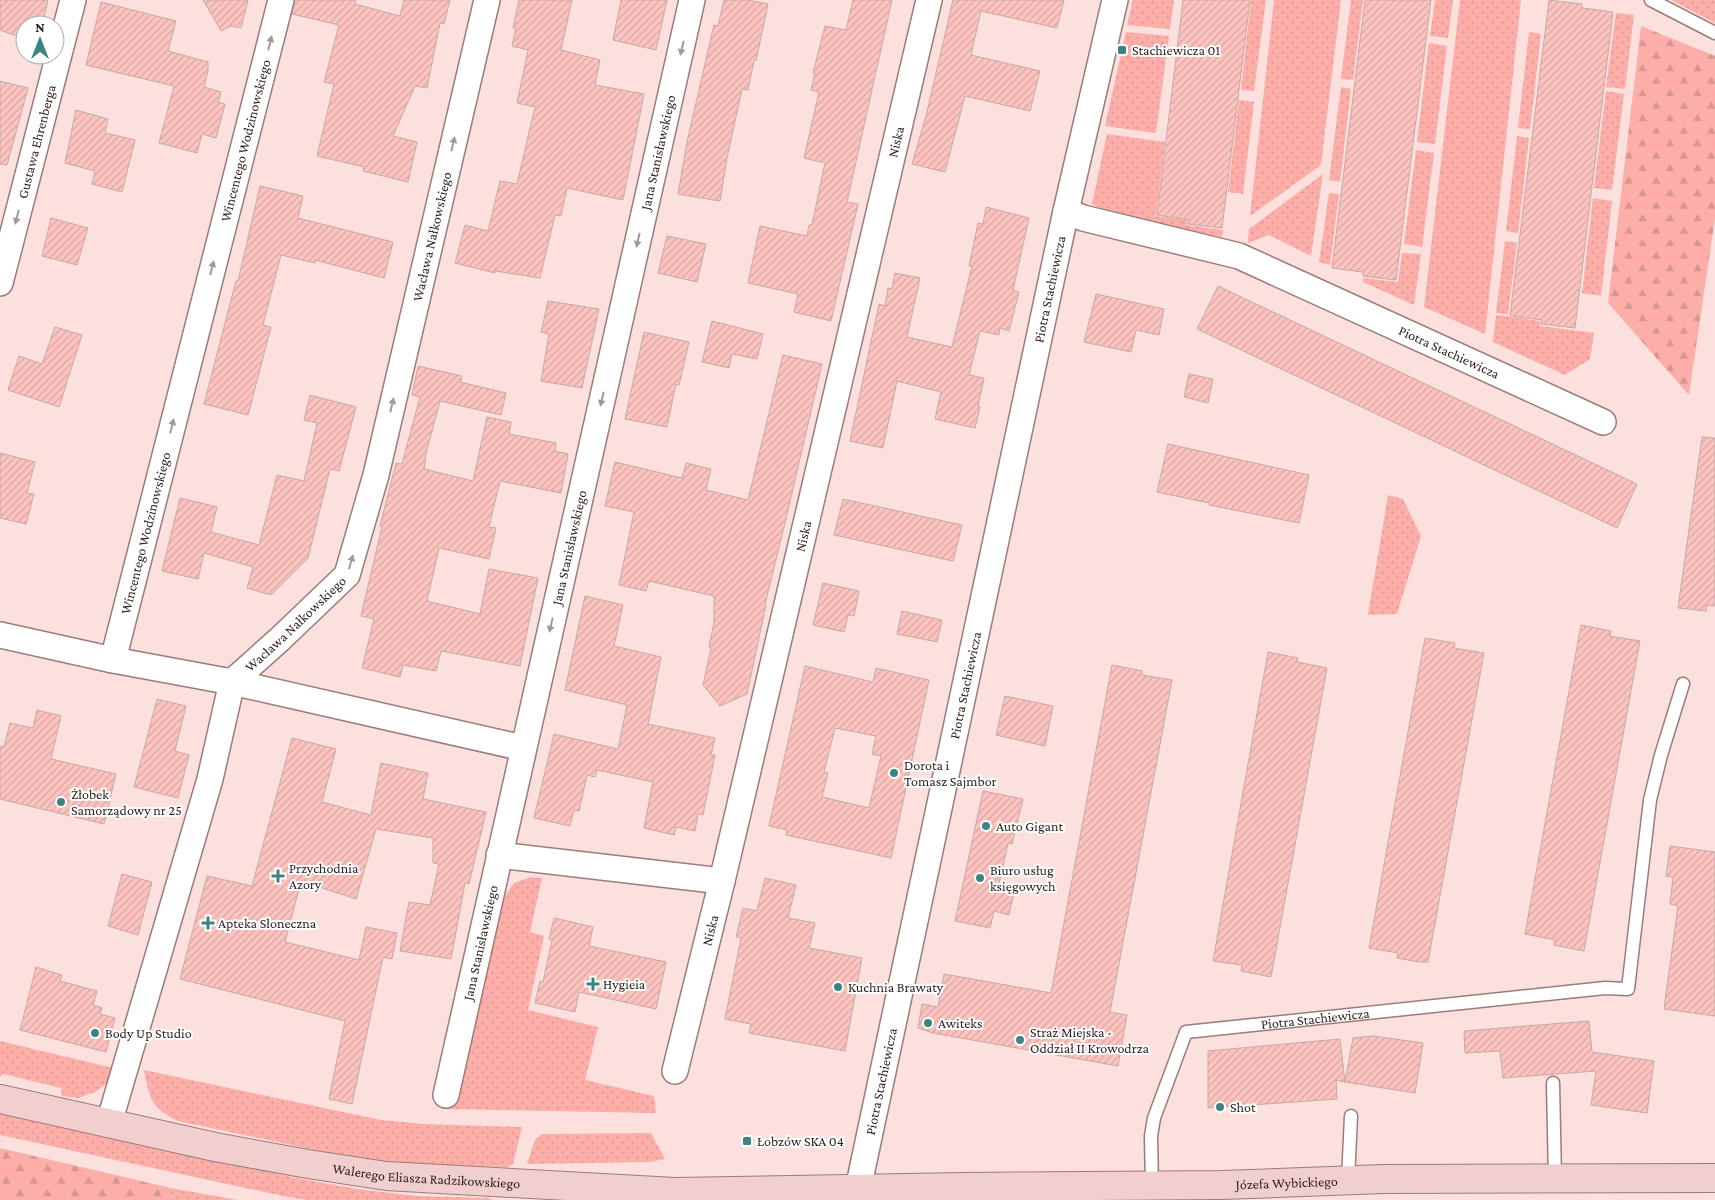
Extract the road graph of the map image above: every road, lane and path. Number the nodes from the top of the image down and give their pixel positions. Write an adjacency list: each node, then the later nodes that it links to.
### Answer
1 (72, 0): 10 (street, Gustawa Ehrenberga, one-way to 10)
2 (281, 0): 13 (street, Wincentego Wodzinowskiego, one-way to 2)
3 (487, 0): 14 (street, Wacława Nałkowskiego, one-way to 3)
4 (692, 0): 16 (street, Jana Stanisławskiego, one-way to 16)
5 (929, 0): 18 (street, Niska)
6 (1115, 0): 9 (street, Piotra Stachiewicza)
7 (1651, 0): 8 (lane)
8 (1715, 34)
9 (1066, 211): 11 (street, Piotra Stachiewicza); 29 (street, Piotra Stachiewicza)
10 (0, 283)
11 (1603, 422)
12 (0, 635): 13 (street)
13 (113, 660): 14 (street)
14 (232, 682): 16 (street); 24 (street, Wacława Nałkowskiego)
15 (1683, 684): 28 (lane, Piotra Stachiewicza)
16 (523, 748): 17 (street, Jana Stanisławskiego)
17 (499, 855): 18 (street); 21 (street, Jana Stanisławskiego)
18 (722, 881): 19 (street, Niska)
19 (675, 1071)
20 (1553, 1083): 26 (lane)
21 (446, 1095)
22 (0, 1099): 24 (street, Walerego Eliasza Radzikowskiego)
23 (1352, 1116): 27 (lane)
24 (109, 1123): 29 (street, Walerego Eliasza Radzikowskiego)
25 (1715, 1178): 26 (street, Józefa Wybickiego)
26 (1555, 1179): 27 (street, Józefa Wybickiego)
27 (1348, 1180): 28 (street, Józefa Wybickiego)
28 (1152, 1186): 29 (street, Józefa Wybickiego)
29 (857, 1194)

